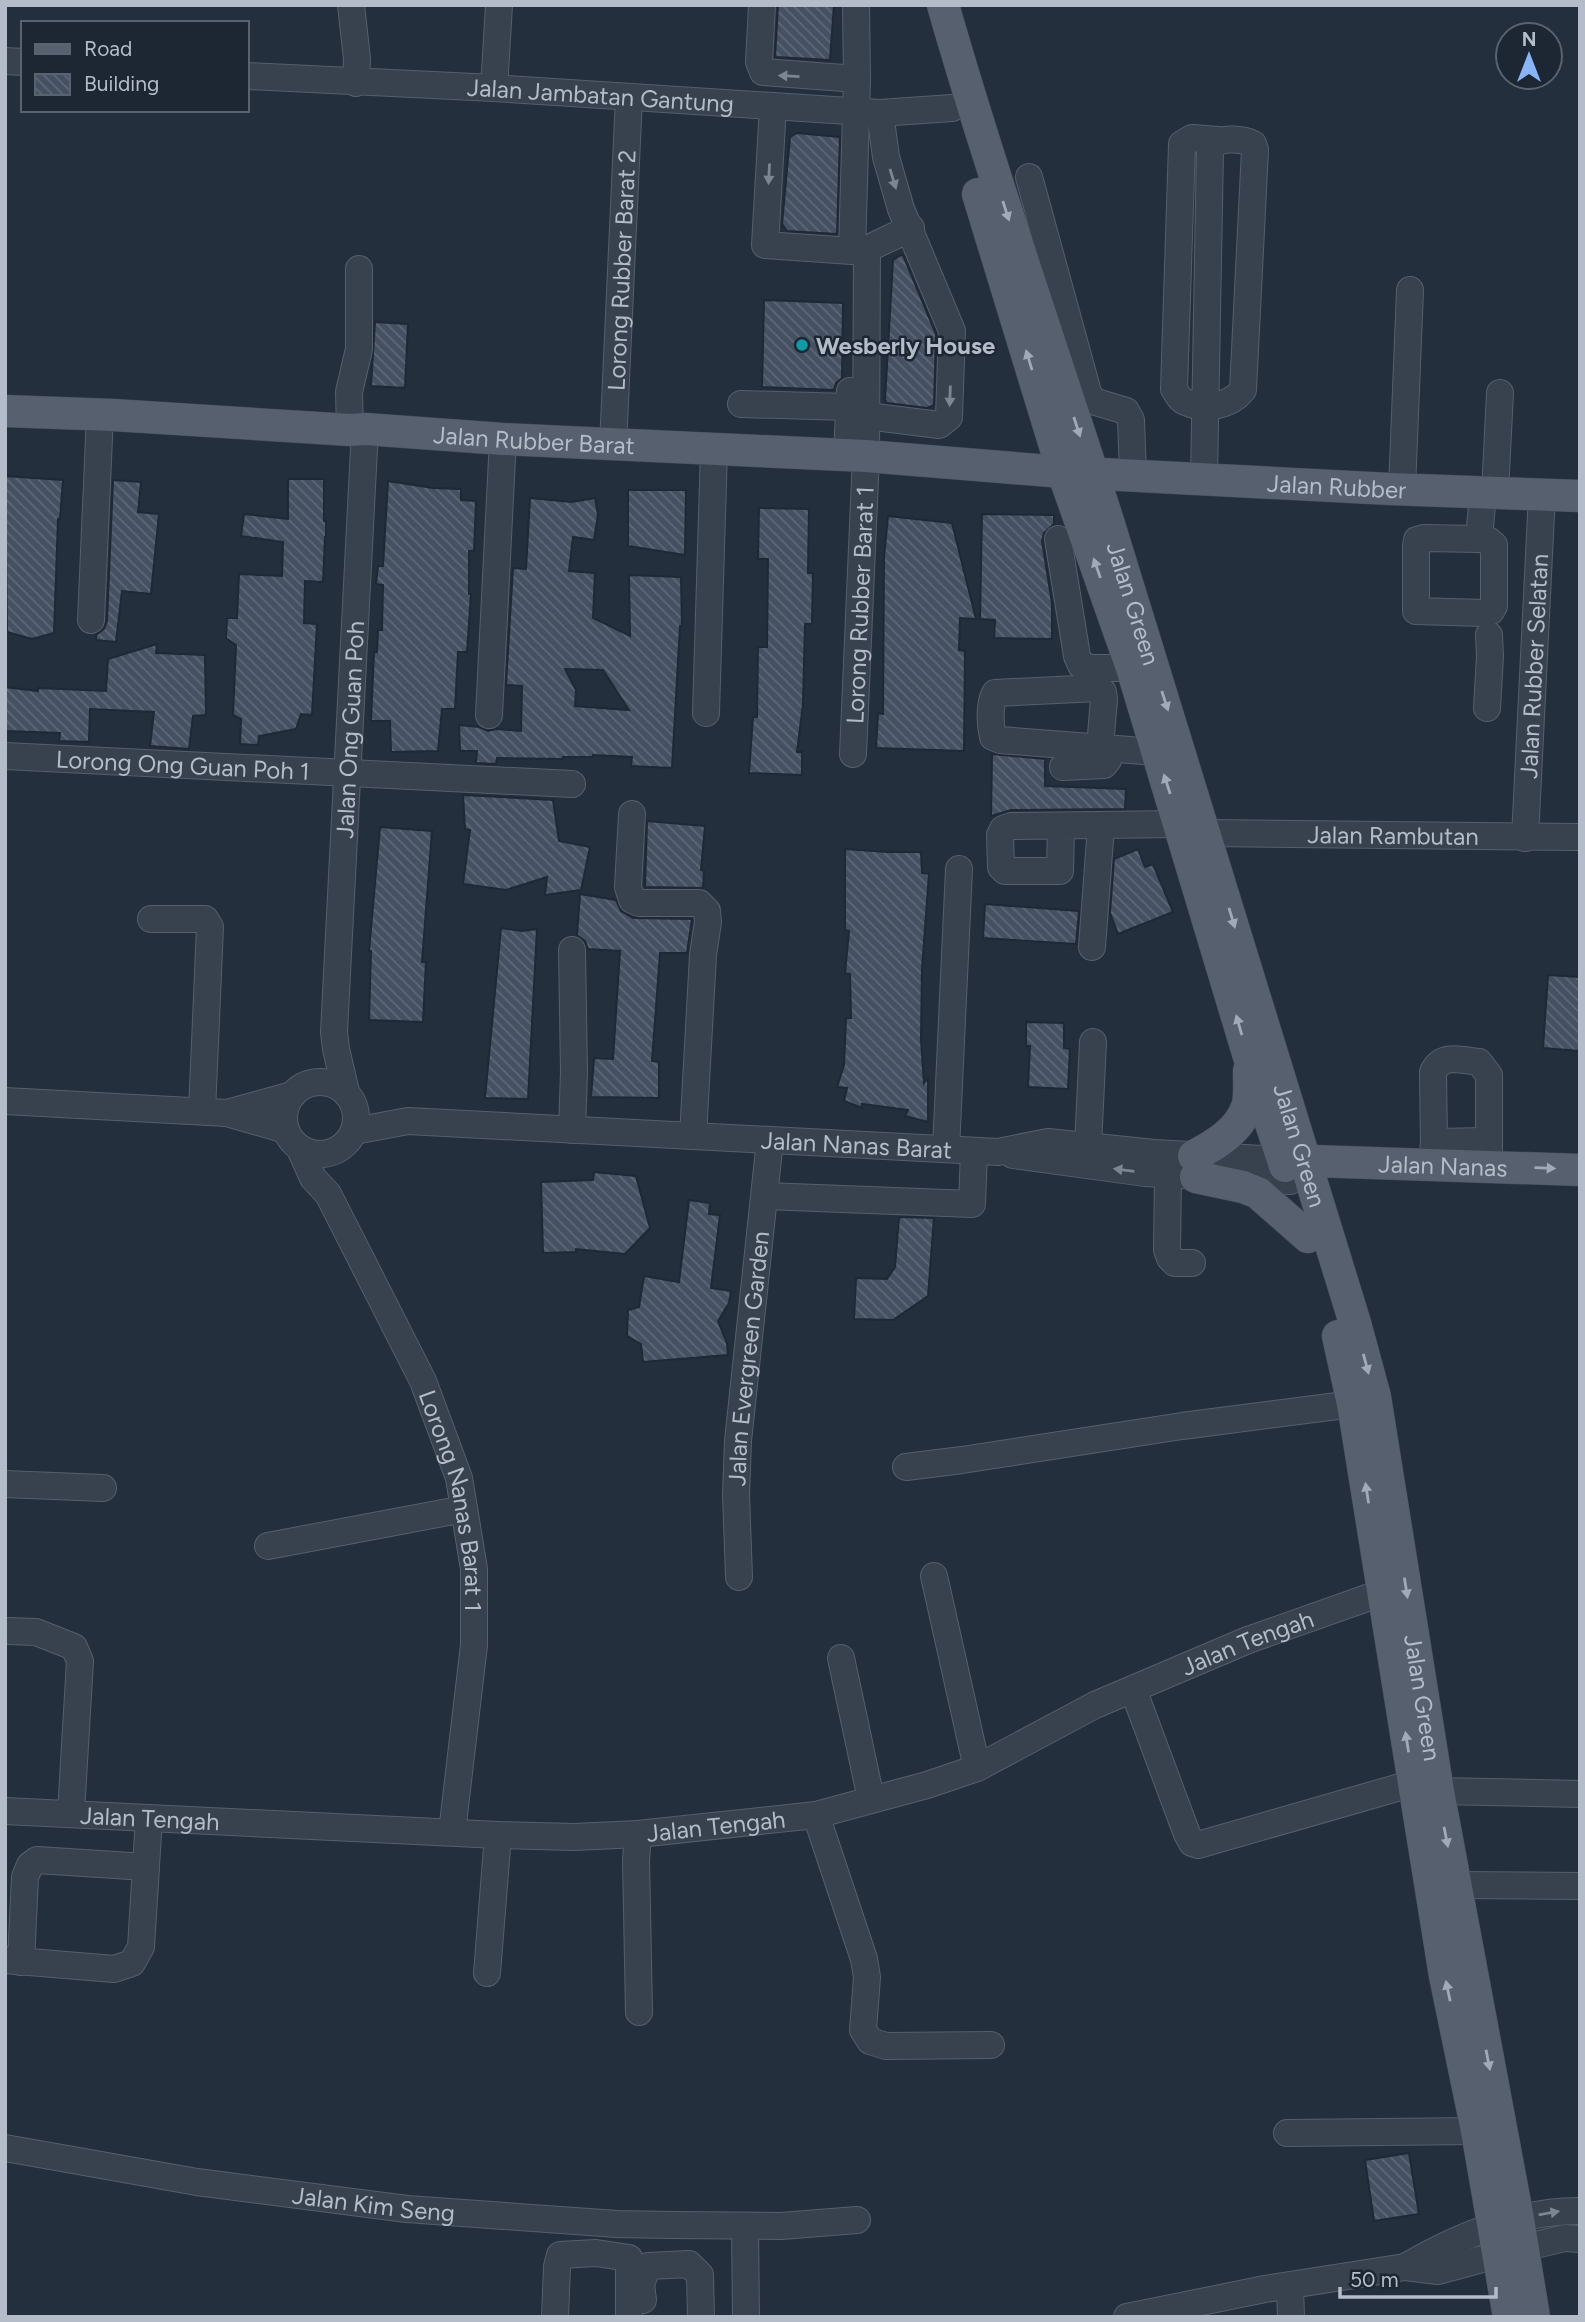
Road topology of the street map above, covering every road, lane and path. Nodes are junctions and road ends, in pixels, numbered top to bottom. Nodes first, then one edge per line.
1 (351, 5) edge
2 (499, 5) edge
3 (762, 5) edge
4 (856, 5) edge
5 (922, 5) edge
6 (943, 5) edge
7 (248, 76) edge
8 (858, 79) junction
9 (356, 83) junction
10 (494, 88) junction
11 (629, 97) junction
12 (773, 106) junction
13 (952, 108) junction
14 (868, 112) junction
15 (1029, 177) dead end
16 (911, 228) junction
17 (859, 250) junction
18 (359, 270) dead end
19 (1410, 290) dead end
20 (854, 307) dead end
21 (1500, 393) dead end
22 (741, 404) dead end
23 (1205, 406) junction
24 (5, 411) edge
25 (858, 411) junction
26 (100, 415) junction
27 (358, 430) junction
28 (503, 439) junction
29 (613, 444) junction
30 (715, 449) junction
31 (856, 456) junction
32 (1078, 472) junction
33 (1133, 474) junction
34 (1204, 478) junction
35 (1402, 489) junction
36 (1489, 492) junction
37 (1542, 494) junction
38 (1580, 495) edge
39 (1058, 539) dead end
40 (1479, 539) dead end
41 (91, 620) dead end
42 (1534, 655) junction
43 (1132, 668) junction
44 (1487, 708) dead end
45 (706, 713) dead end
46 (489, 715) dead end
47 (1156, 752) junction
48 (853, 754) dead end
49 (5, 756) edge
50 (1063, 768) dead end
51 (348, 774) junction
52 (572, 784) dead end
53 (632, 814) dead end
54 (1061, 826) dead end
55 (1101, 826) junction
56 (1193, 829) junction
57 (1580, 837) edge
58 (1525, 838) junction
59 (959, 869) dead end
60 (151, 919) dead end
61 (1092, 947) dead end
62 (572, 950) dead end
63 (334, 1032) junction
64 (1093, 1042) dead end
65 (1250, 1060) junction
66 (297, 1091) junction
67 (349, 1095) junction
68 (5, 1101) edge
69 (215, 1112) junction
70 (408, 1121) junction
71 (572, 1130) junction
72 (354, 1131) junction
73 (693, 1136) junction
74 (293, 1139) junction
75 (770, 1140) junction
76 (1088, 1146) junction
77 (946, 1149) junction
78 (986, 1151) junction
79 (334, 1152) junction
80 (1433, 1153) junction
81 (1489, 1154) junction
82 (1186, 1169) junction
83 (1580, 1170) edge
84 (1297, 1171) junction
85 (1580, 1191) edge
86 (328, 1194) junction
87 (765, 1196) junction
88 (1308, 1237) junction
89 (1192, 1264) dead end
90 (1353, 1404) junction
91 (906, 1467) dead end
92 (5, 1484) edge
93 (103, 1488) dead end
94 (464, 1509) junction
95 (268, 1546) dead end
96 (934, 1576) dead end
97 (739, 1577) dead end
98 (1384, 1592) junction
99 (8, 1631) dead end
100 (841, 1658) dead end
101 (1133, 1689) junction
102 (977, 1768) junction
103 (1426, 1787) junction
104 (1580, 1794) edge
105 (871, 1799) junction
106 (5, 1811) edge
107 (71, 1813) junction
108 (816, 1815) junction
109 (149, 1818) junction
110 (452, 1832) junction
111 (638, 1834) junction
112 (499, 1835) junction
113 (146, 1867) junction
114 (1455, 1885) junction
115 (1580, 1886) edge
116 (13, 1961) edge
117 (487, 1973) dead end
118 (639, 2012) dead end
119 (991, 2045) dead end
120 (1477, 2131) junction
121 (1287, 2133) dead end
122 (5, 2148) edge
123 (1580, 2211) edge
124 (858, 2220) dead end
125 (745, 2226) junction
126 (1508, 2237) junction
127 (1580, 2238) edge
128 (1290, 2286) junction
129 (555, 2317) edge
130 (629, 2317) edge
131 (645, 2317) edge
132 (701, 2317) edge
133 (746, 2317) edge
134 (1127, 2317) edge
135 (1291, 2317) edge
136 (1509, 2317) edge
137 (1534, 2317) edge

1 - 9 street
2 - 10 street
8 -> 3 street
4 - 8 street
5 - 13 main road, Jalan Green
6 -> 32 main road, Jalan Green
7 - 9 street, Jalan Jambatan Gantung
8 - 14 street
9 - 10 street, Jalan Jambatan Gantung
10 - 11 street, Jalan Jambatan Gantung
11 - 12 street, Jalan Jambatan Gantung
11 - 29 street, Lorong Rubber Barat 2
12 - 14 street, Jalan Jambatan Gantung
12 -> 17 street
13 - 14 street, Jalan Jambatan Gantung
32 -> 13 main road, Jalan Green
14 -> 16 street
14 - 17 street
15 - 33 street
16 - 17 street
16 -> 25 street
17 - 25 street
18 - 27 street, Jalan Ong Guan Poh
19 - 35 street
20 - 25 street
21 - 36 street
22 - 25 street
23 - 23 street
23 - 34 street
24 - 26 main road, Jalan Rubber Barat
25 - 31 street, Lorong Rubber Barat 1
26 - 27 main road, Jalan Rubber Barat
26 - 41 street
27 - 28 main road, Jalan Rubber Barat
27 - 51 street, Jalan Ong Guan Poh
28 - 29 main road, Jalan Rubber Barat
28 - 46 street
29 - 30 main road, Jalan Rubber Barat
30 - 31 main road, Jalan Rubber Barat
30 - 45 street
31 - 32 main road, Jalan Rubber Barat
31 - 48 street, Lorong Rubber Barat 1
32 - 33 main road, Jalan Rubber
43 -> 32 main road, Jalan Green
32 -> 56 main road, Jalan Green
33 - 34 main road, Jalan Rubber
34 - 35 main road, Jalan Rubber
35 - 36 main road, Jalan Rubber
36 - 37 main road, Jalan Rubber
36 - 40 street
37 - 38 main road, Jalan Rubber
37 - 42 street, Jalan Rubber Selatan
39 - 43 street
42 - 44 street
42 - 58 street, Jalan Rubber Selatan
43 - 47 main road, Jalan Green
47 - 50 street
56 -> 47 main road, Jalan Green
49 - 51 street, Lorong Ong Guan Poh 1
51 - 52 street, Lorong Ong Guan Poh 1
51 - 63 street, Jalan Ong Guan Poh
53 - 73 street
54 - 55 street, Jalan Rambutan
55 - 56 street, Jalan Rambutan
55 - 61 street
56 - 58 street, Jalan Rambutan
65 -> 56 main road, Jalan Green
56 -> 84 main road, Jalan Green
57 - 58 street, Jalan Rambutan
59 - 77 street
60 - 69 street
62 - 71 street
63 - 66 street, Jalan Ong Guan Poh
63 - 67 street, Jalan Ong Guan Poh
64 - 76 street
65 - 82 main road
65 - 84 main road, Jalan Green
66 - 67 street
66 - 69 street
66 - 74 street
67 - 70 street, Jalan Nanas Barat
67 - 72 street
68 - 69 street
69 - 74 street
70 - 71 street, Jalan Nanas Barat
70 - 72 street, Jalan Nanas Barat
71 - 73 street, Jalan Nanas Barat
72 - 79 street
73 - 75 street, Jalan Nanas Barat
74 - 79 street
74 - 86 street, Lorong Nanas Barat 1
75 - 77 street, Jalan Nanas Barat
75 - 87 street, Jalan Evergreen Garden
76 - 78 street, Jalan Nanas Barat
76 - 82 street, Jalan Nanas Barat
77 - 78 street, Jalan Nanas Barat
82 -> 78 street
78 - 87 street
79 - 86 street
80 - 81 main road, Jalan Nanas
80 - 81 street
80 - 84 main road, Jalan Nanas
81 -> 83 main road, Jalan Nanas
82 - 84 street
82 - 88 main road
82 - 89 street
84 - 85 main road, Jalan Nanas
84 - 88 main road, Jalan Green
84 -> 103 main road, Jalan Green
86 - 94 street, Lorong Nanas Barat 1
87 - 97 street, Jalan Evergreen Garden
88 - 90 main road, Jalan Green
90 - 91 street
98 -> 90 main road, Jalan Green
92 - 93 street
94 - 95 street
94 - 110 street, Lorong Nanas Barat 1
96 - 102 street
98 - 101 street, Jalan Tengah
103 -> 98 main road, Jalan Green
99 - 107 street
100 - 105 street
101 - 102 street, Jalan Tengah
101 - 103 street
102 - 105 street, Jalan Tengah
103 - 104 street
103 -> 114 main road, Jalan Green
120 -> 103 main road, Jalan Green
105 - 108 street, Jalan Tengah
106 - 107 street, Jalan Tengah
107 - 109 street, Jalan Tengah
108 - 111 street, Jalan Tengah
108 - 119 street
109 - 110 street, Jalan Tengah
109 - 113 street
110 - 112 street, Jalan Tengah
111 - 112 street, Jalan Tengah
111 - 118 street
112 - 117 street
113 - 116 street
113 - 116 street
114 - 115 street
114 -> 126 main road, Jalan Green
120 - 121 street
120 - 126 main road, Jalan Green
122 - 125 street, Jalan Kim Seng
126 -> 123 street
124 - 125 street, Jalan Kim Seng
125 - 133 street
126 - 127 street
126 - 128 street
126 - 136 main road, Jalan Green
126 - 137 main road, Jalan Green
128 - 134 street
128 - 135 street
129 - 130 street
131 - 132 street

